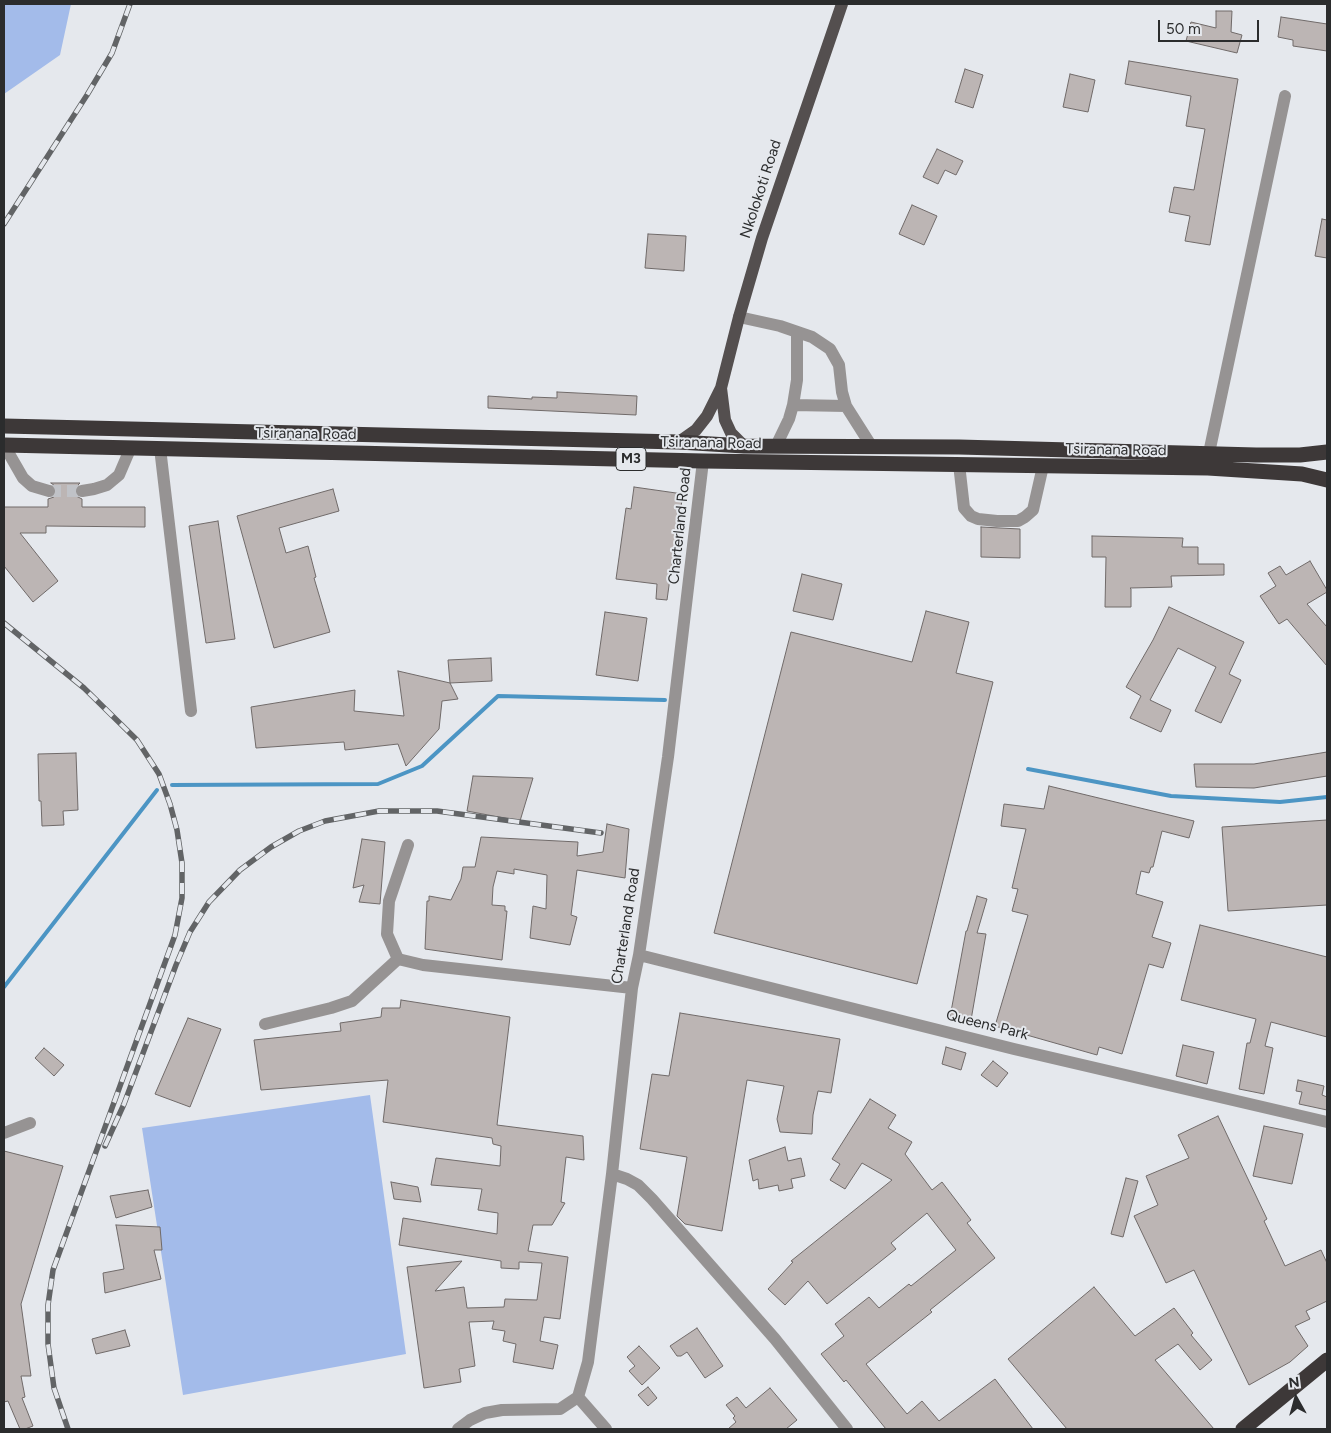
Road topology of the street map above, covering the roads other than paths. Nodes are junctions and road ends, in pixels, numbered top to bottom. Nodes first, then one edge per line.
1 (842, 4) edge
2 (1285, 96) dead end
3 (739, 317) junction
4 (797, 332) junction
5 (722, 388) junction
6 (793, 405) junction
7 (846, 406) junction
8 (4, 426) edge
9 (679, 442) junction
10 (4, 445) edge
11 (744, 446) junction
12 (776, 446) junction
13 (131, 447) junction
14 (872, 447) junction
15 (160, 448) junction
16 (1327, 452) edge
17 (1210, 453) junction
18 (704, 461) junction
19 (959, 464) junction
20 (1043, 466) junction
21 (1327, 480) edge
22 (48, 491) tunnel mouth
23 (82, 491) tunnel mouth
24 (191, 712) dead end
25 (408, 845) dead end
26 (639, 955) junction
27 (398, 959) junction
28 (632, 988) junction
29 (264, 1024) dead end
30 (1327, 1122) edge
31 (30, 1123) dead end
32 (4, 1133) edge
33 (612, 1174) junction
34 (1327, 1360) edge
35 (578, 1396) junction
36 (458, 1429) edge
37 (606, 1429) edge
38 (846, 1429) edge
39 (1243, 1429) edge

1 - 3 main road, Nkolokoti Road
2 - 17 street
3 - 4 street
3 - 5 main road, Nkolokoti Road
4 - 6 street
4 - 7 street
5 - 9 main road, Nkolokoti Road
5 - 11 main road, Nkolokoti Road
6 - 7 street
6 - 12 street
7 - 14 street
8 - 9 highway, Tsiranana Road / M3
9 - 11 highway, Tsiranana Road / M3
10 - 13 highway, Tsiranana Road / M3
10 - 22 street
11 - 12 highway, Tsiranana Road / M3
12 - 14 highway, Tsiranana Road / M3
13 - 15 highway, Tsiranana Road / M3
13 - 23 street
14 - 17 highway, Tsiranana Road / M3
15 - 18 highway, Tsiranana Road / M3
15 - 24 street
16 - 17 highway, Tsiranana Road / M3
18 - 19 highway, Tsiranana Road / M3
18 - 26 street, Charterland Road
19 - 20 highway, Tsiranana Road / M3
19 - 20 street
20 - 21 highway, Tsiranana Road / M3
25 - 27 street
26 - 28 street, Charterland Road
26 - 30 street, Queens Park
27 - 28 street
27 - 29 street
28 - 33 street, Charterland Road
31 - 32 street
33 - 35 street, Charterland Road
33 - 38 street
34 - 39 highway
35 - 36 street
35 - 37 street

